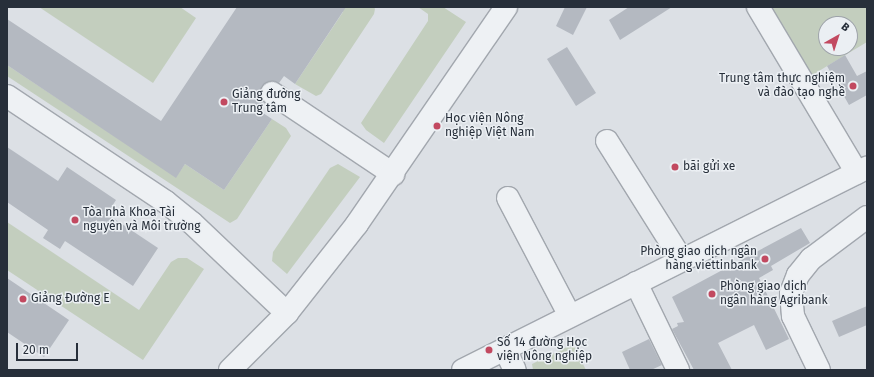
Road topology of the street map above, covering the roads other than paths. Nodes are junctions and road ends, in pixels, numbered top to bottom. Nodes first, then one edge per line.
1 (506, 7) edge
2 (758, 7) edge
3 (272, 93) dead end
4 (7, 96) edge
5 (607, 141) dead end
6 (862, 170) edge
7 (393, 174) junction
8 (508, 198) dead end
9 (867, 217) edge
10 (682, 260) junction
11 (636, 284) junction
12 (287, 313) junction
13 (570, 316) junction
14 (505, 349) junction
15 (230, 370) edge
16 (463, 370) edge
17 (515, 370) edge
18 (678, 370) edge
19 (819, 370) edge

1 - 7 street
2 - 6 street
3 - 7 street
4 - 12 street
5 - 10 street
6 - 10 street
7 - 12 street
8 - 13 street
9 - 19 street
10 - 11 street
11 - 13 street
11 - 18 street
12 - 15 street
13 - 14 street
14 - 16 street
14 - 17 street

